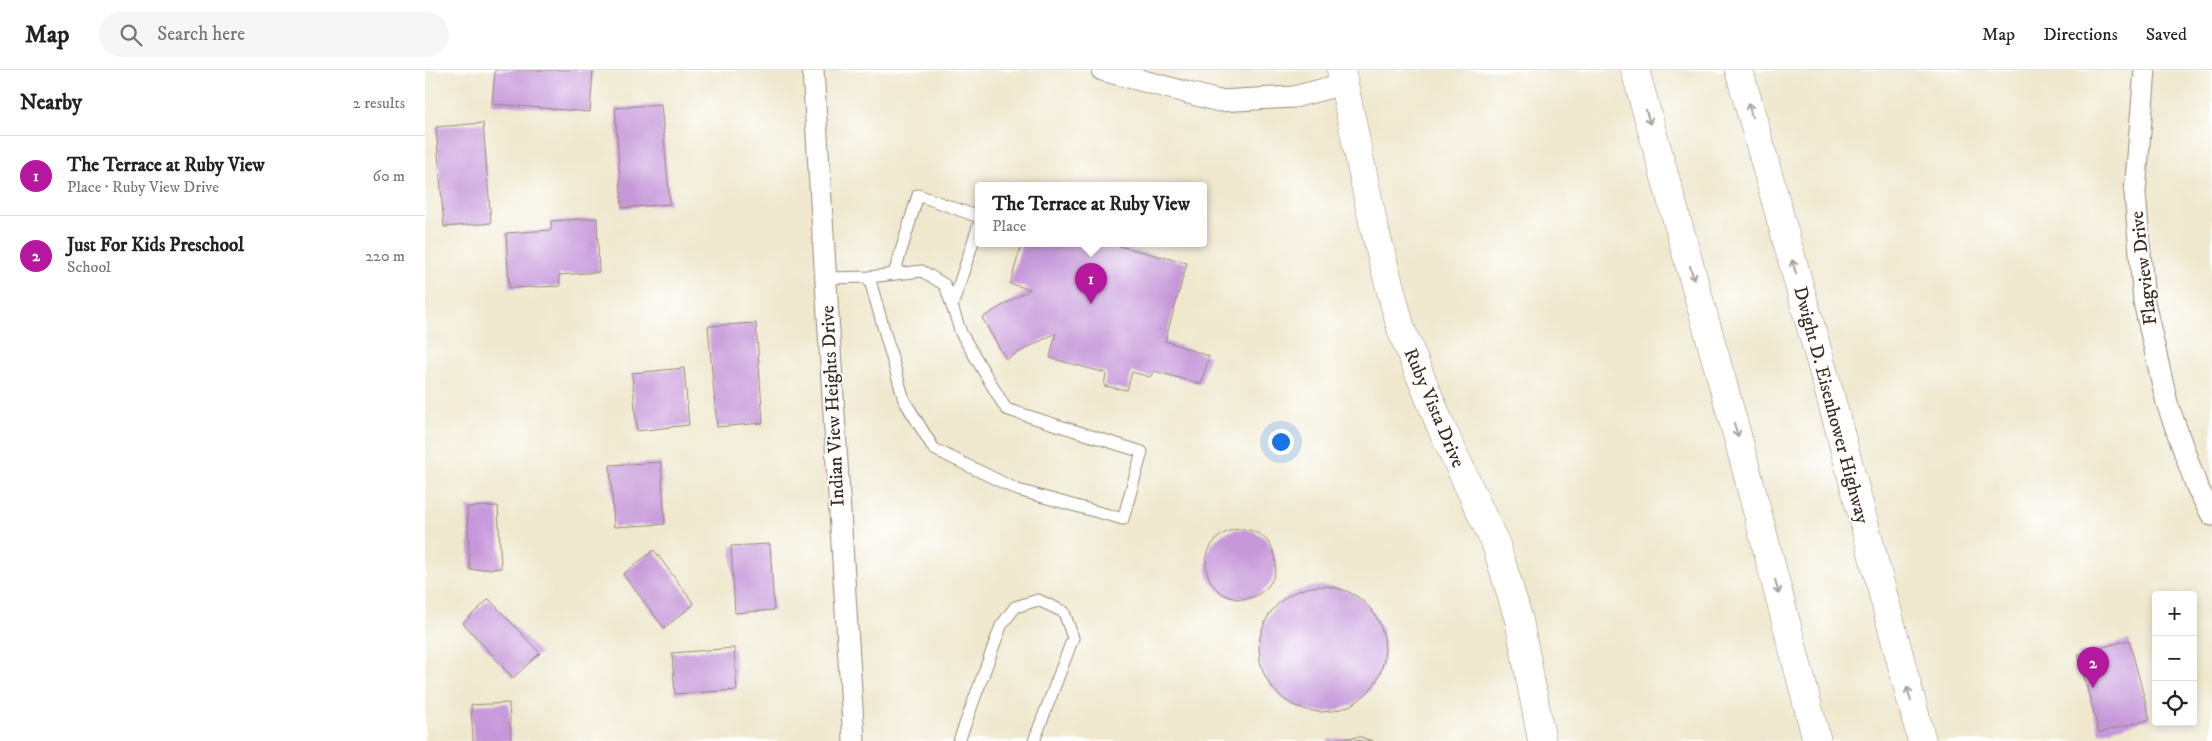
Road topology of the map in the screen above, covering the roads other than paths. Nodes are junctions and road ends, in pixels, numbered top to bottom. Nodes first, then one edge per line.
1 (813, 70) edge
2 (1102, 70) edge
3 (1635, 70) edge
4 (1739, 70) edge
5 (2145, 70) edge
6 (1342, 77) edge
7 (975, 216) edge
8 (975, 236) edge
9 (894, 274) junction
10 (869, 277) junction
11 (826, 278) junction
12 (952, 306) junction
13 (2212, 515) edge
14 (854, 741) edge
15 (959, 741) edge
16 (1034, 741) edge
17 (1542, 741) edge
18 (1817, 741) edge
19 (1922, 741) edge

1 - 11 street, Indian View Heights Drive
2 - 6 street
3 -> 18 main road
19 -> 4 main road, Dwight D. Eisenhower Highway
5 - 13 street, Flagview Drive
6 - 17 main road, Ruby Vista Drive
7 - 9 lane
8 - 12 lane
9 - 10 lane
9 - 12 lane
10 - 11 lane
10 - 12 lane
11 - 14 street, Indian View Heights Drive
15 - 16 lane

